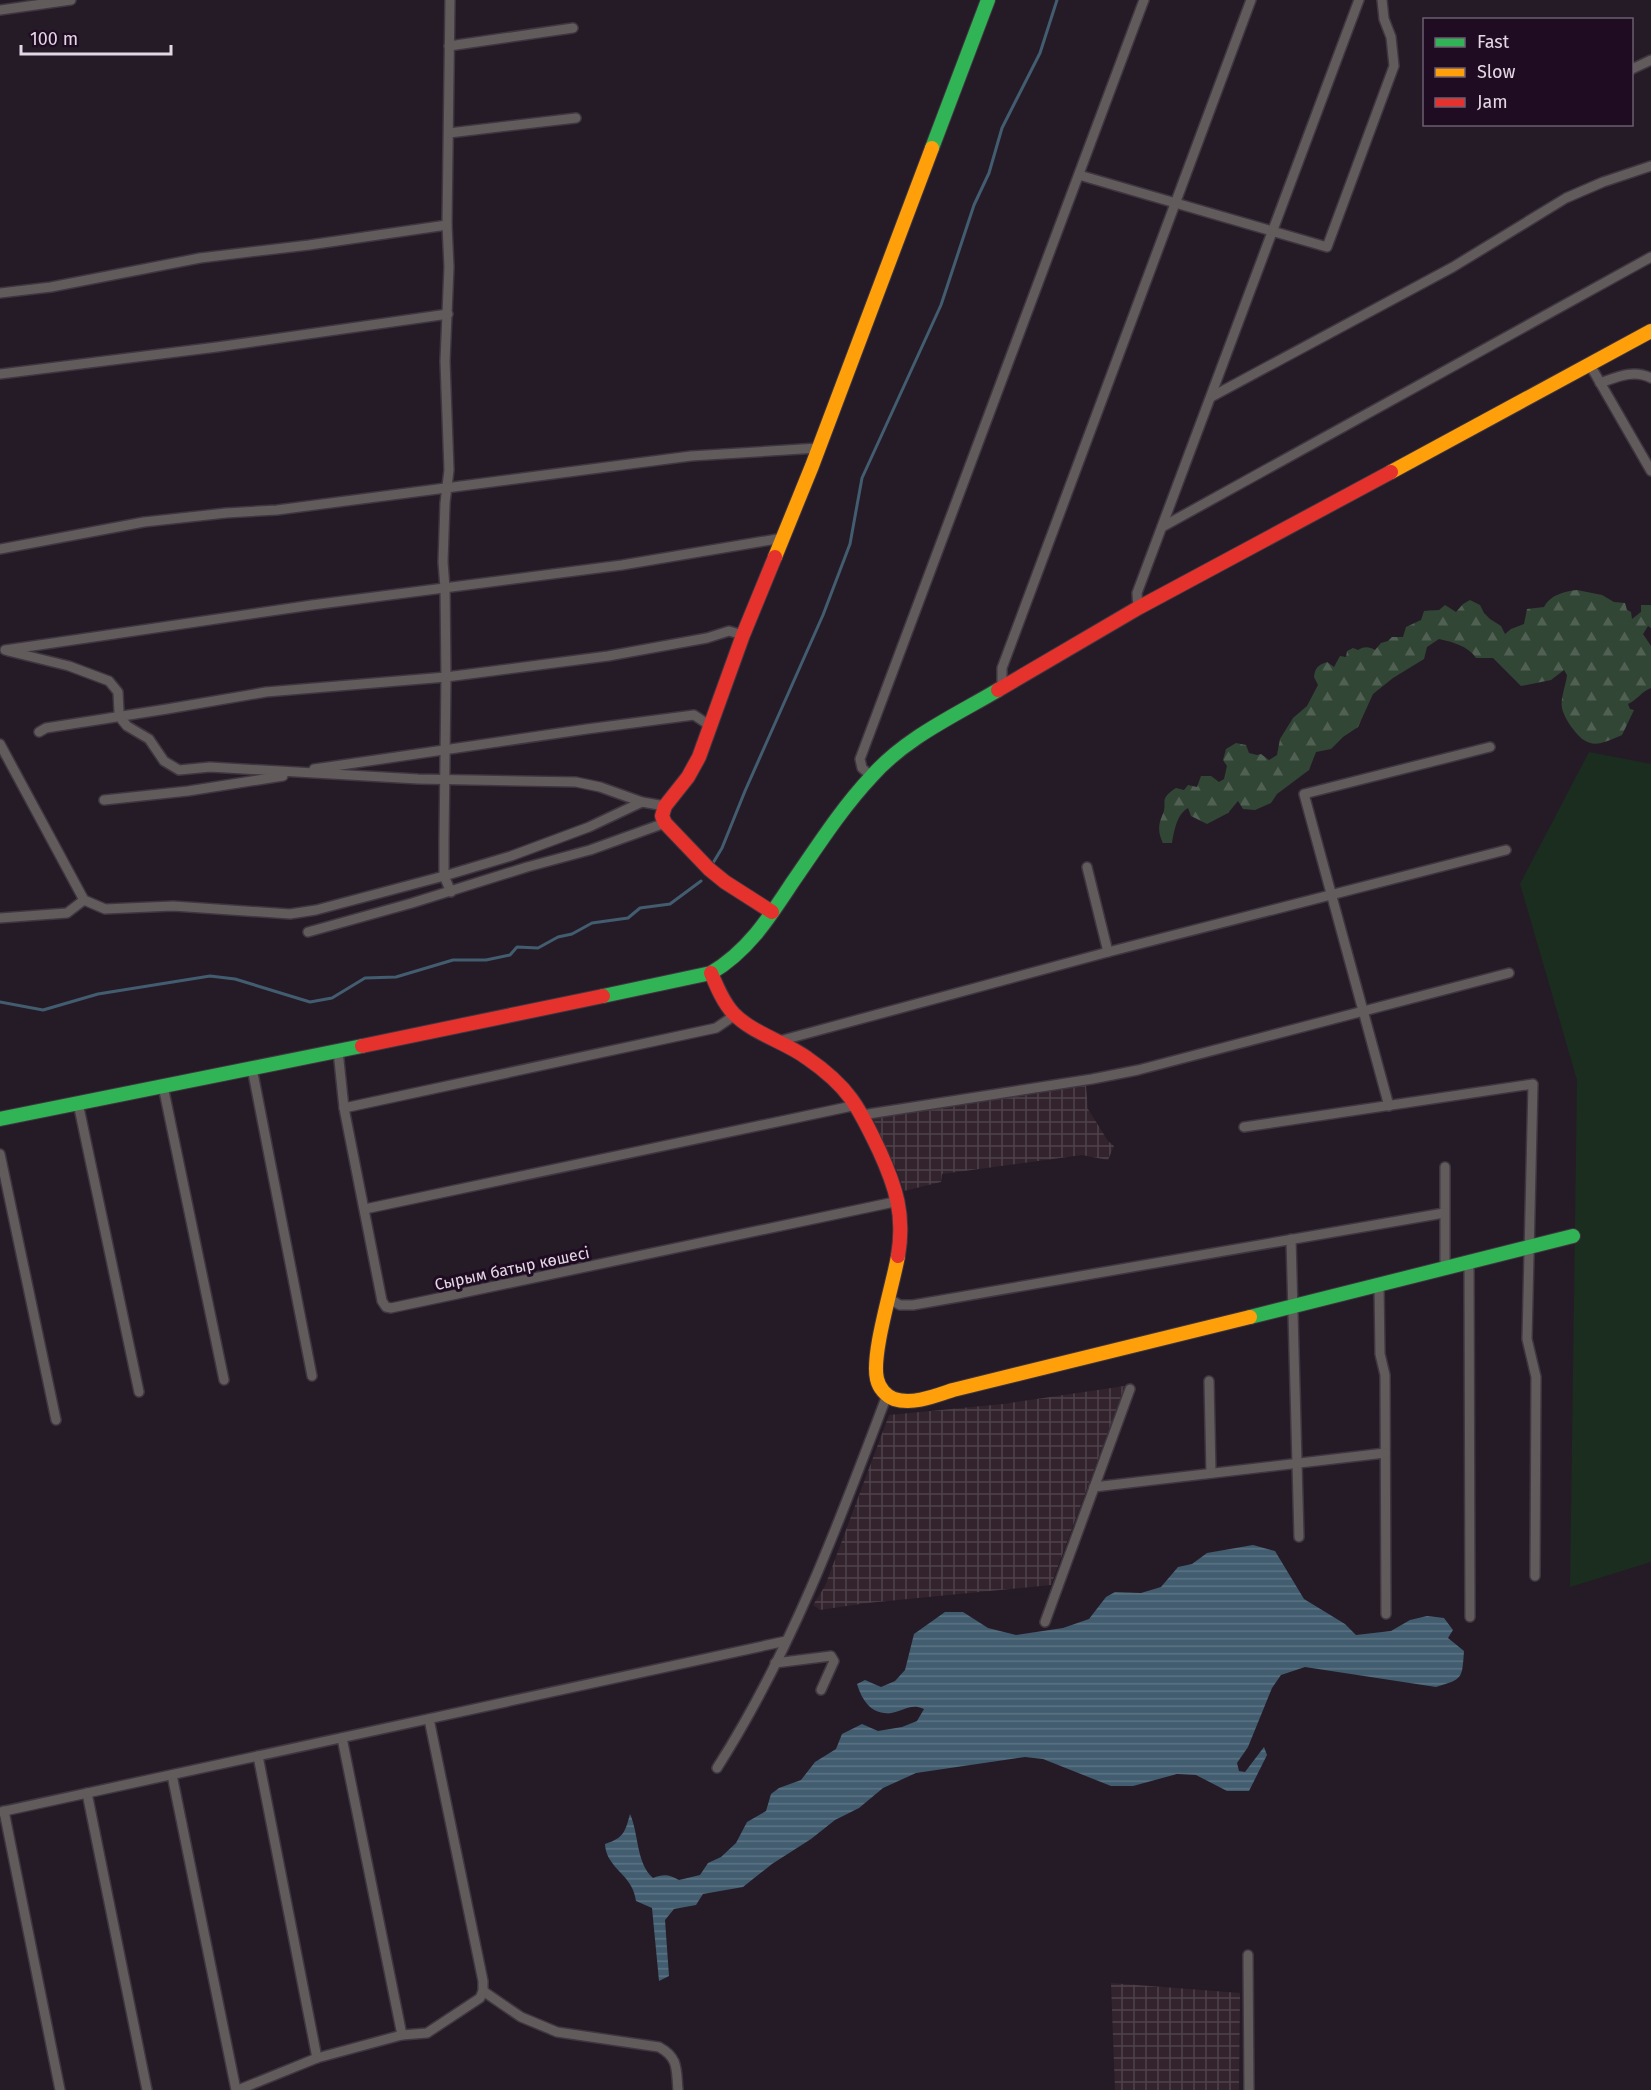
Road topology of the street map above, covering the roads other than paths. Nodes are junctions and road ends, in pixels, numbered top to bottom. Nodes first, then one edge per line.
1 (71, 0) edge
2 (450, 0) edge
3 (988, 0) edge
4 (1144, 0) edge
5 (1251, 0) edge
6 (1359, 0) edge
7 (1382, 0) edge
8 (0, 10) edge
9 (573, 28) dead end
10 (449, 46) junction
11 (1651, 60) edge
12 (1633, 69) edge
13 (576, 117) dead end
14 (449, 133) junction
15 (1651, 166) edge
16 (1079, 175) junction
17 (1176, 203) junction
18 (447, 225) junction
19 (1274, 231) junction
20 (1651, 257) edge
21 (0, 293) edge
22 (448, 314) junction
23 (1651, 331) edge
24 (1590, 365) junction
25 (0, 374) edge
26 (1651, 378) edge
27 (1600, 383) junction
28 (1211, 397) junction
29 (818, 448) junction
30 (1651, 471) edge
31 (448, 488) junction
32 (1162, 527) junction
33 (783, 538) junction
34 (0, 549) edge
35 (445, 588) junction
36 (1138, 608) junction
37 (743, 635) junction
38 (3, 649) edge
39 (446, 677) junction
40 (1002, 688) junction
41 (121, 717) junction
42 (709, 725) junction
43 (39, 732) dead end
44 (0, 744) edge
45 (1490, 747) dead end
46 (446, 751) junction
47 (301, 773) junction
48 (872, 776) junction
49 (444, 780) junction
50 (104, 800) dead end
51 (642, 802) junction
52 (665, 806) junction
53 (665, 823) junction
54 (1506, 850) dead end
55 (1087, 867) dead end
56 (444, 876) junction
57 (451, 892) junction
58 (1331, 894) junction
59 (84, 900) junction
60 (772, 912) junction
61 (0, 918) edge
62 (308, 932) dead end
63 (1108, 952) junction
64 (711, 973) junction
65 (1509, 973) dead end
66 (1363, 1013) junction
67 (735, 1015) junction
68 (779, 1041) junction
69 (338, 1051) junction
70 (252, 1068) junction
71 (162, 1086) junction
72 (78, 1102) junction
73 (1389, 1106) junction
74 (344, 1108) junction
75 (859, 1110) junction
76 (0, 1119) edge
77 (1244, 1127) dead end
78 (0, 1154) edge
79 (1445, 1167) dead end
80 (899, 1201) junction
81 (365, 1209) junction
82 (1444, 1213) junction
83 (1573, 1236) dead end
84 (1291, 1239) junction
85 (1529, 1247) junction
86 (1469, 1262) junction
87 (1445, 1268) junction
88 (1378, 1286) junction
89 (889, 1299) junction
90 (1292, 1307) junction
91 (312, 1376) dead end
92 (224, 1380) dead end
93 (1209, 1381) dead end
94 (1130, 1389) dead end
95 (139, 1392) dead end
96 (887, 1395) junction
97 (56, 1420) dead end
98 (1385, 1453) junction
99 (1297, 1463) junction
100 (1211, 1473) junction
101 (1094, 1487) junction
102 (1299, 1537) dead end
103 (1535, 1576) dead end
104 (1386, 1614) dead end
105 (1470, 1617) dead end
106 (1045, 1622) dead end
107 (786, 1641) junction
108 (775, 1663) junction
109 (820, 1690) dead end
110 (429, 1719) junction
111 (342, 1738) junction
112 (258, 1756) junction
113 (717, 1768) dead end
114 (172, 1775) junction
115 (87, 1793) junction
116 (2, 1812) edge
117 (1248, 1955) dead end
118 (483, 1990) junction
119 (402, 2035) junction
120 (317, 2058) junction
121 (60, 2090) edge
122 (147, 2090) edge
123 (237, 2090) edge
124 (678, 2090) edge
125 (1249, 2090) edge

1 - 8 street
2 - 10 street
3 - 29 street
4 - 16 street
5 - 17 street
6 - 19 street
7 - 19 street
9 - 10 street
10 - 14 street
11 - 12 street
13 - 14 street
14 - 18 street
15 - 28 street
16 - 17 street
16 - 48 street
17 - 19 street
17 - 40 street
18 - 21 street
18 - 22 street
19 - 28 street
20 - 32 street
22 - 25 street
22 - 31 street
23 - 24 street
24 - 27 street
24 - 36 street
26 - 27 street
27 - 30 street
28 - 32 street
29 - 31 street
29 - 33 street
31 - 34 street
31 - 35 street
32 - 36 street
33 - 35 street
33 - 37 street
35 - 38 street
35 - 39 street
36 - 40 street
37 - 39 street
37 - 42 street
38 - 41 street
39 - 41 street
39 - 46 street
40 - 48 street
41 - 43 street
41 - 47 street
42 - 46 street
42 - 52 street
44 - 59 street
45 - 58 street
46 - 47 street
46 - 49 street
47 - 49 street
47 - 50 street
48 - 60 street
49 - 51 street
49 - 56 street
51 - 52 street
51 - 56 street
52 - 53 street
53 - 57 street
53 - 60 street
54 - 58 street
55 - 63 street
56 - 57 street
56 - 59 street
57 - 62 street
58 - 63 street
58 - 66 street
59 - 61 street
60 - 64 street
63 - 68 street
64 - 67 street
64 - 69 street
65 - 66 street
66 - 73 street
66 - 75 street
67 - 68 street
67 - 74 street
68 - 75 street
69 - 70 street
69 - 74 street, Сырым батыр көшесі
70 - 71 street
70 - 91 street
71 - 72 street
71 - 92 street
72 - 76 street
72 - 95 street
73 - 77 street
73 - 85 street
74 - 81 street, Сырым батыр көшесі
75 - 80 street
75 - 81 street
78 - 97 street
79 - 82 street
80 - 81 street, Сырым батыр көшесі
80 - 89 street
82 - 84 street
82 - 87 street
83 - 85 street
84 - 89 street
84 - 90 street
85 - 86 street
85 - 103 street
86 - 87 street
86 - 105 street
87 - 88 street
88 - 90 street
88 - 98 street
89 - 96 street
90 - 96 street
90 - 99 street
93 - 100 street
94 - 101 street
96 - 107 street
98 - 99 street
98 - 104 street
99 - 100 street
99 - 102 street
100 - 101 street
101 - 106 street
107 - 108 street
107 - 110 street
108 - 109 street
108 - 113 street
110 - 111 street
110 - 118 street
111 - 112 street
111 - 119 street
112 - 114 street
112 - 120 street
114 - 115 street
114 - 123 street
115 - 116 street
115 - 122 street
116 - 121 street
117 - 125 street
118 - 119 street
118 - 124 street
119 - 120 street
120 - 123 street

